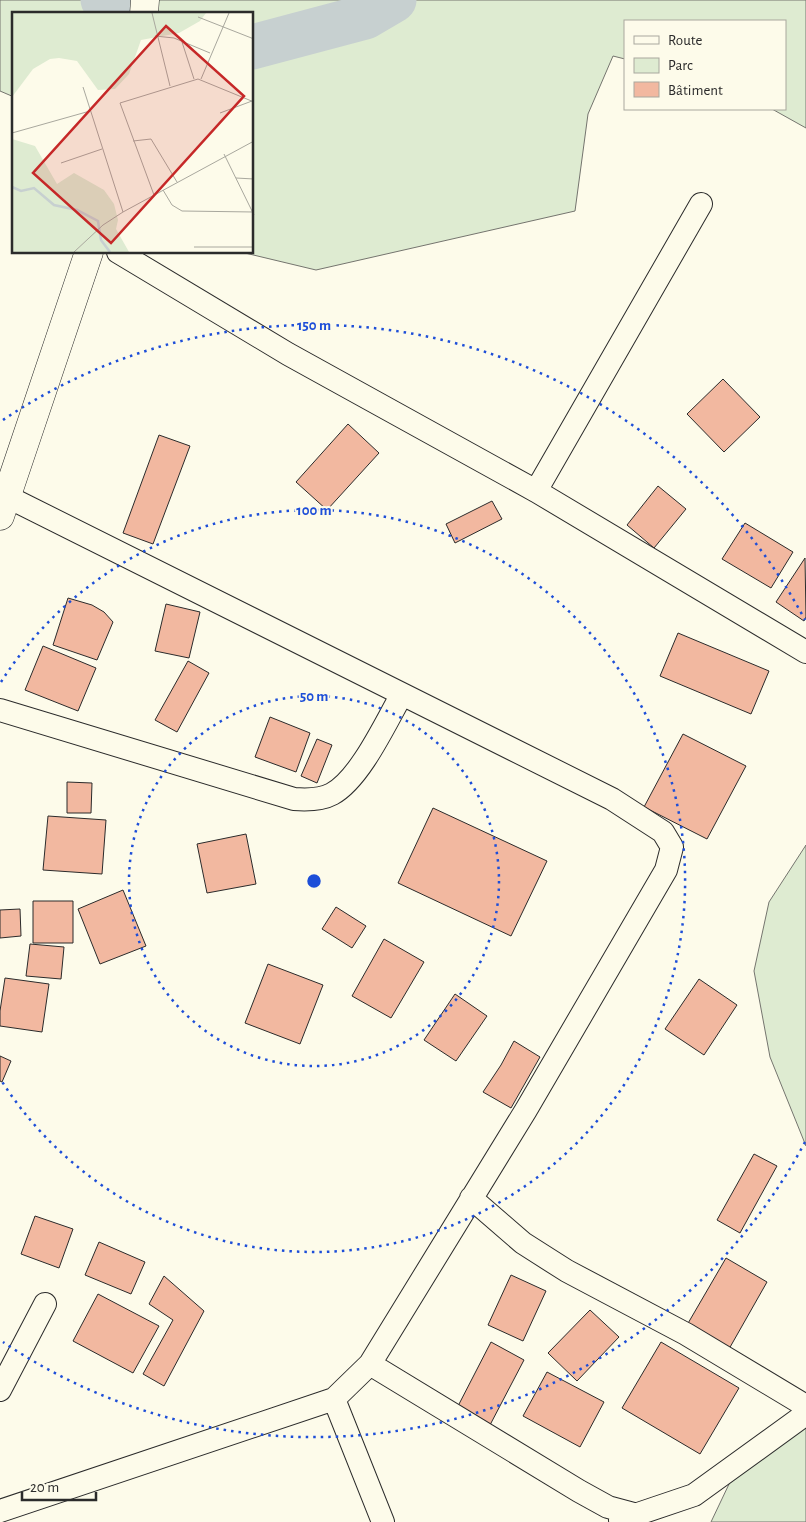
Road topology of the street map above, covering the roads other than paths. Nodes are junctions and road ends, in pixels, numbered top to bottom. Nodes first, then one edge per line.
1 (701, 204) dead end
2 (88, 254) edge
3 (121, 254) edge
4 (536, 490) junction
5 (4, 507) edge
6 (805, 650) edge
7 (402, 694) junction
8 (0, 710) edge
9 (471, 1198) junction
10 (45, 1304) dead end
11 (370, 1364) junction
12 (0, 1390) edge
13 (334, 1399) junction
14 (806, 1406) edge
15 (806, 1414) edge
16 (0, 1511) edge
17 (624, 1518) edge
18 (383, 1522) edge

1 - 4 street
2 - 5 main road
3 - 4 street
4 - 6 street
5 - 7 street
7 - 8 street
7 - 9 street
9 - 11 street
9 - 14 street
10 - 12 street
11 - 13 street
11 - 17 street
13 - 16 street
13 - 18 street
15 - 17 street

